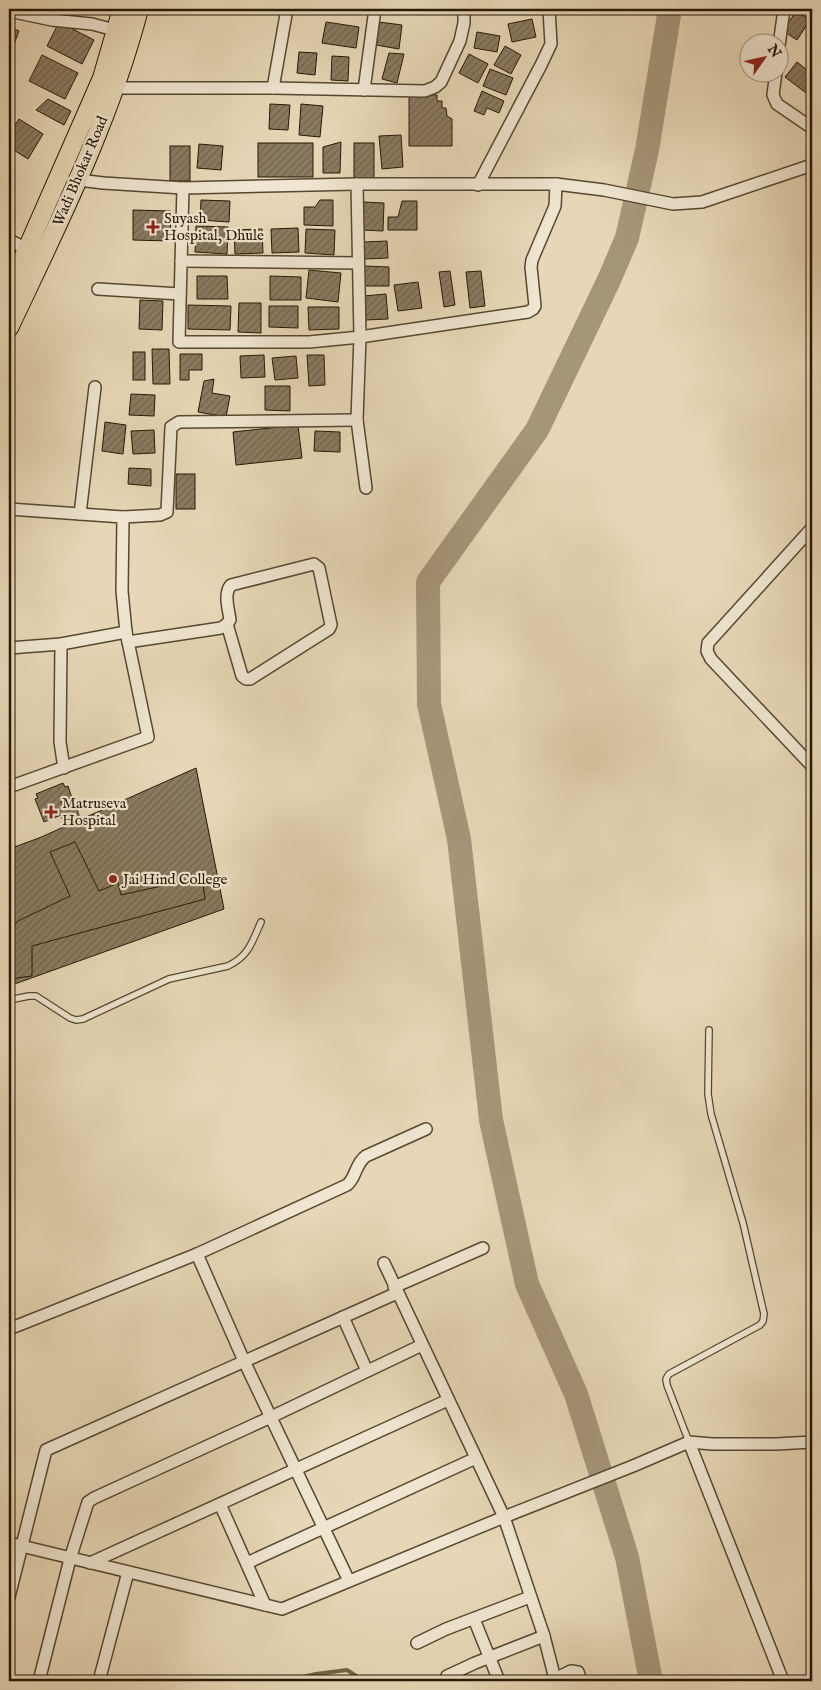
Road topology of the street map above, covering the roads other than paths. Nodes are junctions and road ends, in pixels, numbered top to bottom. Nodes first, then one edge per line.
1 (122, 9) edge
2 (139, 9) edge
3 (287, 9) edge
4 (376, 9) edge
5 (464, 9) edge
6 (549, 9) edge
7 (784, 9) edge
8 (9, 11) edge
9 (781, 32) edge
10 (124, 33) junction
11 (775, 82) edge
12 (115, 88) junction
13 (273, 88) junction
14 (364, 90) junction
15 (812, 128) edge
16 (812, 165) edge
17 (79, 180) junction
18 (357, 184) junction
19 (556, 184) junction
20 (478, 185) junction
21 (183, 188) junction
22 (9, 240) edge
23 (27, 249) junction
24 (181, 261) junction
25 (358, 263) junction
26 (98, 289) dead end
27 (9, 290) edge
28 (180, 294) junction
29 (9, 328) edge
30 (360, 337) junction
31 (95, 387) dead end
32 (357, 420) junction
33 (366, 488) dead end
34 (9, 509) edge
35 (80, 514) junction
36 (123, 517) junction
37 (812, 528) edge
38 (227, 624) junction
39 (127, 637) junction
40 (61, 644) junction
41 (9, 648) edge
42 (812, 766) edge
43 (64, 768) junction
44 (9, 787) edge
45 (261, 922) dead end
46 (9, 1000) edge
47 (709, 1030) dead end
48 (426, 1129) dead end
49 (483, 1248) dead end
50 (196, 1254) junction
51 (384, 1262) dead end
52 (396, 1290) junction
53 (343, 1317) junction
54 (9, 1329) edge
55 (422, 1345) junction
56 (244, 1361) junction
57 (367, 1371) junction
58 (448, 1400) junction
59 (271, 1417) junction
60 (689, 1442) junction
61 (812, 1442) edge
62 (476, 1458) junction
63 (297, 1469) junction
64 (220, 1504) junction
65 (504, 1517) junction
66 (323, 1528) junction
67 (9, 1543) edge
68 (22, 1546) junction
69 (70, 1559) junction
70 (247, 1562) junction
71 (90, 1563) junction
72 (128, 1572) junction
73 (349, 1581) junction
74 (9, 1597) edge
75 (530, 1597) junction
76 (265, 1605) junction
77 (474, 1620) junction
78 (544, 1636) junction
79 (417, 1643) dead end
80 (489, 1658) junction
81 (447, 1676) dead end
82 (554, 1680) edge
83 (39, 1681) edge
84 (99, 1681) edge
85 (499, 1681) edge
86 (582, 1681) edge
87 (783, 1681) edge

1 - 10 main road, Wadi Bhokar Road
2 - 10 main road, Wadi Bhokar Road
3 - 13 street
4 - 14 street
5 - 14 street
6 - 20 street
7 - 9 street
8 - 10 street
10 - 12 main road, Wadi Bhokar Road
10 - 23 main road, Wadi Bhokar Road
11 - 15 street
12 - 13 street
12 - 17 main road, Wadi Bhokar Road
13 - 14 street
16 - 19 street
17 - 21 street
17 - 29 main road, Wadi Bhokar Road
18 - 20 street
18 - 21 street
18 - 25 street
19 - 20 street
19 - 30 street
21 - 24 street
22 - 23 street
23 - 27 main road, Wadi Bhokar Road
24 - 25 street
24 - 28 street
25 - 30 street
26 - 28 street
28 - 30 street
30 - 32 street
31 - 35 street
32 - 33 street
32 - 36 street
34 - 35 street
35 - 36 street
36 - 39 street
37 - 42 street
38 - 38 street
38 - 39 street
39 - 40 street
39 - 43 street
40 - 41 street
40 - 43 street
43 - 44 street
45 - 46 lane
47 - 60 lane
48 - 50 street
49 - 52 street
50 - 54 street
50 - 56 street
51 - 52 street
52 - 53 street
52 - 55 street
53 - 56 street
53 - 57 street
55 - 57 street
55 - 58 street
56 - 59 street
56 - 68 street
57 - 59 street
58 - 62 street
58 - 63 street
59 - 63 street
59 - 69 street
60 - 61 street
60 - 65 street
60 - 87 street
62 - 65 street
62 - 66 street
63 - 64 street
63 - 66 street
64 - 70 street
64 - 71 street
65 - 73 street
65 - 75 street
66 - 70 street
66 - 73 street
67 - 68 street
68 - 69 street
68 - 74 street
69 - 71 street
69 - 83 street
70 - 76 street
71 - 72 street
72 - 76 street
72 - 84 street
73 - 76 street
75 - 77 street
75 - 78 street
77 - 79 street
77 - 80 street
78 - 80 street
78 - 82 street
80 - 81 street
80 - 85 street
82 - 86 street

